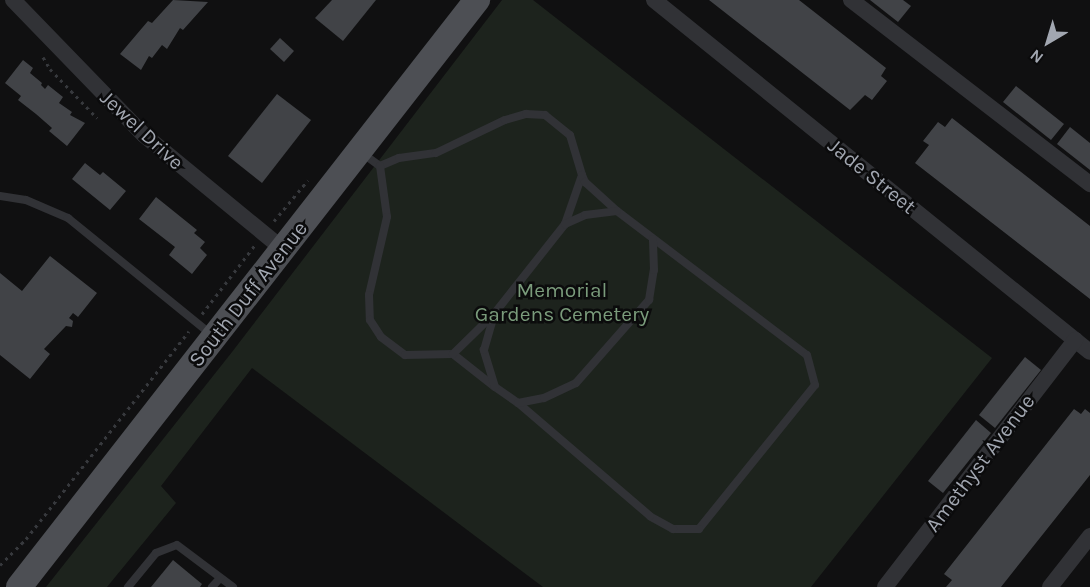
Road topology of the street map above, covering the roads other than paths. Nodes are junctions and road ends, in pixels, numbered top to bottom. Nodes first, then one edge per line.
1 (13, 0) edge
2 (477, 0) edge
3 (654, 0) edge
4 (851, 0) edge
5 (359, 152) junction
6 (380, 166) junction
7 (582, 175) junction
8 (1090, 184) edge
9 (0, 196) edge
10 (617, 211) junction
11 (565, 224) junction
12 (653, 239) junction
13 (283, 249) junction
14 (494, 314) junction
15 (214, 338) junction
16 (1075, 340) junction
17 (1090, 352) edge
18 (453, 354) junction
19 (495, 387) junction
20 (518, 403) junction
21 (1090, 537) edge
22 (220, 578) junction
23 (19, 587) edge
24 (128, 587) edge
25 (212, 587) edge
26 (232, 587) edge
27 (885, 587) edge
28 (1050, 587) edge

1 - 13 street, Jewel Drive
2 - 5 main road, South Duff Avenue
3 - 16 street, Jade Street
4 - 8 street
5 - 6 lane
5 - 13 main road, South Duff Avenue
6 - 7 lane
6 - 18 lane
7 - 10 lane
7 - 11 lane
9 - 15 lane
10 - 11 lane
10 - 12 lane
11 - 14 lane
12 - 20 lane
12 - 20 lane
13 - 15 main road, South Duff Avenue
14 - 18 lane
14 - 19 lane
15 - 23 main road, South Duff Avenue
16 - 17 street, Jade Street
16 - 27 street, Amethyst Avenue
18 - 19 lane
19 - 20 lane
21 - 28 street
22 - 24 lane
22 - 25 lane
22 - 26 lane

